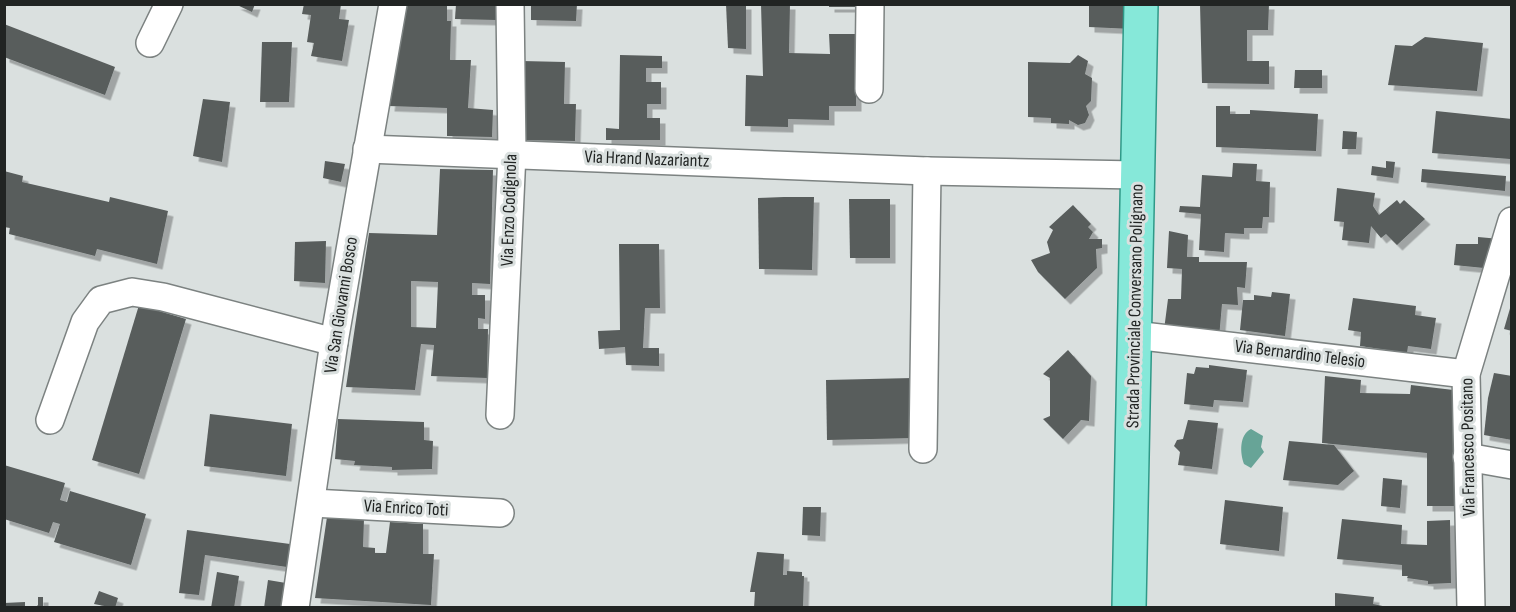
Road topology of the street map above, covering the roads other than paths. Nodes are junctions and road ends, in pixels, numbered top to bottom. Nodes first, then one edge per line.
1 (169, 4) edge
2 (393, 4) edge
3 (510, 4) edge
4 (870, 4) edge
5 (1141, 4) edge
6 (150, 43) dead end
7 (869, 89) dead end
8 (367, 149) junction
9 (512, 153) junction
10 (927, 171) junction
11 (1137, 175) junction
12 (1512, 221) edge
13 (1134, 335) junction
14 (334, 342) junction
15 (1466, 374) junction
16 (500, 415) dead end
17 (50, 420) dead end
18 (923, 449) dead end
19 (1467, 457) junction
20 (1512, 465) edge
21 (312, 503) junction
22 (500, 513) dead end
23 (295, 608) edge
24 (1129, 608) edge
25 (1471, 608) edge

1 - 6 street
2 - 8 street, Via San Giovanni Bosco
3 - 9 street, Via Enzo Codignola
4 - 7 street
5 - 11 main road, Strada Provinciale Conversano Polignano
8 - 9 street, Via Hrand Nazariantz
8 - 14 street, Via San Giovanni Bosco
9 - 10 street, Via Hrand Nazariantz
9 - 16 street, Via Enzo Codignola
10 - 11 street, Via Hrand Nazariantz
10 - 18 street
11 - 13 main road, Strada Provinciale Conversano Polignano
12 - 15 street, Via Francesco Positano
13 - 15 street, Via Bernardino Telesio
13 - 24 main road, Strada Provinciale Conversano Polignano
14 - 17 street
14 - 21 street, Via San Giovanni Bosco
15 - 19 street, Via Francesco Positano
19 - 20 street
19 - 25 street, Via Francesco Positano
21 - 22 street, Via Enrico Toti
21 - 23 street, Via San Giovanni Bosco

